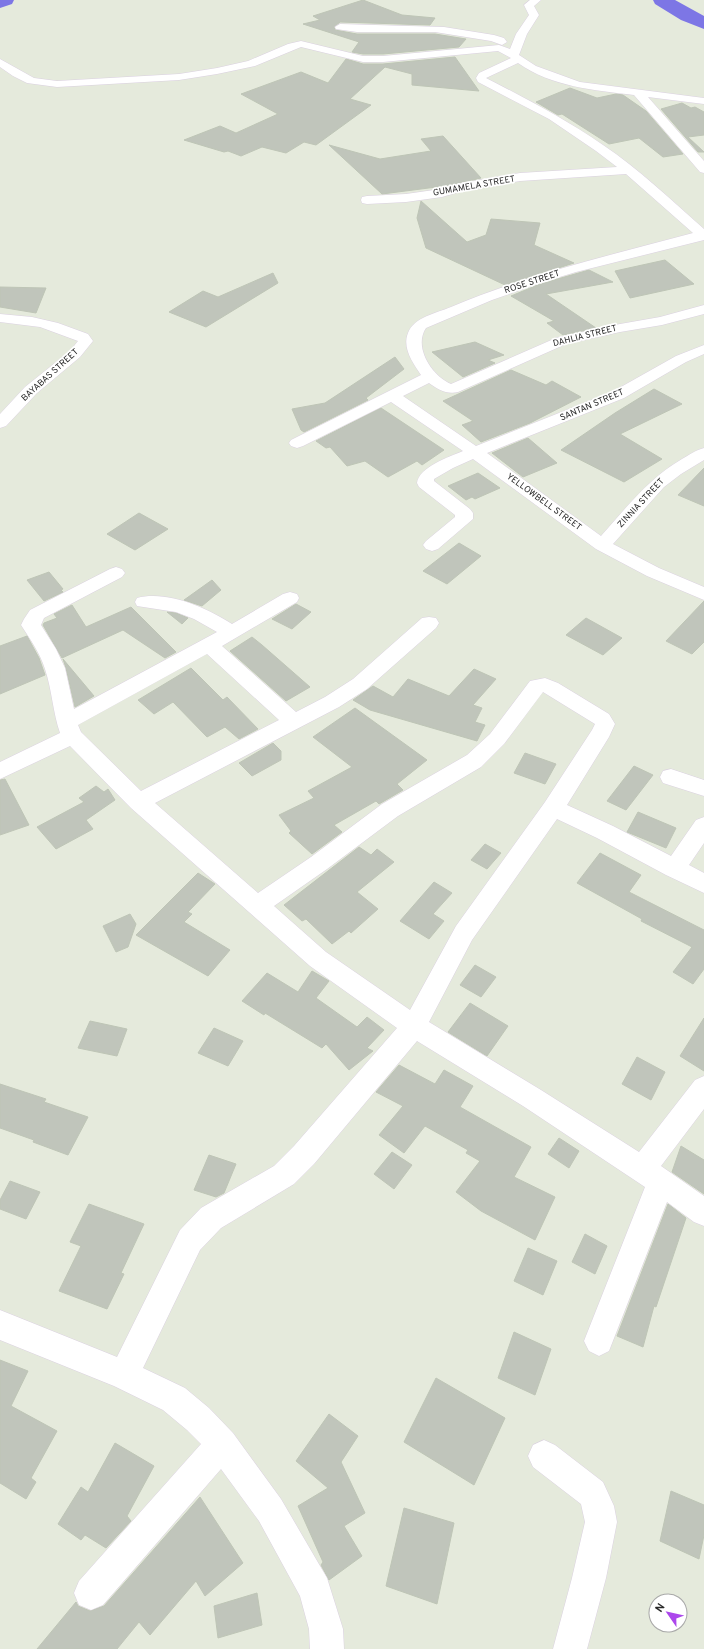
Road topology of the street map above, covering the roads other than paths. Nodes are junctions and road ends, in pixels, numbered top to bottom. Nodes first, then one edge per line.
1 (536, 0) edge
2 (340, 27) dead end
3 (503, 49) junction
4 (516, 57) junction
5 (0, 62) edge
6 (637, 92) junction
7 (704, 101) edge
8 (704, 169) edge
9 (629, 170) junction
10 (367, 200) dead end
11 (703, 235) edge
12 (704, 310) edge
13 (0, 318) edge
14 (704, 349) edge
15 (429, 377) junction
16 (392, 396) junction
17 (0, 423) edge
18 (298, 443) dead end
19 (475, 452) junction
20 (704, 453) edge
21 (432, 545) dead end
22 (602, 545) junction
23 (116, 573) dead end
24 (704, 594) edge
25 (290, 598) dead end
26 (144, 602) dead end
27 (429, 622) dead end
28 (231, 632) junction
29 (208, 644) junction
30 (294, 722) junction
31 (69, 729) junction
32 (0, 771) edge
33 (671, 777) dead end
34 (704, 788) edge
35 (139, 802) junction
36 (553, 808) junction
37 (704, 826) edge
38 (674, 869) junction
39 (704, 884) edge
40 (258, 905) junction
41 (414, 1026) junction
42 (704, 1088) edge
43 (652, 1176) junction
44 (704, 1212) edge
45 (0, 1324) edge
46 (599, 1341) dead end
47 (124, 1375) junction
48 (222, 1444) junction
49 (544, 1456) dead end
50 (91, 1592) dead end
51 (327, 1649) edge
52 (570, 1649) edge

1 - 4 street
2 - 3 street
3 - 4 street
3 - 5 street
4 - 6 street
4 - 9 street
6 - 7 street
6 - 8 street
9 - 10 street, GUMAMELA STREET
9 - 11 street
11 - 15 street, ROSE STREET
12 - 15 street, DAHLIA STREET
13 - 17 street, BAYABAS STREET
14 - 19 street, SANTAN STREET
15 - 16 street
16 - 18 street
16 - 19 street, YELLOWBELL STREET
19 - 21 street, SANTAN STREET
19 - 22 street, YELLOWBELL STREET
20 - 22 street, ZINNIA STREET
22 - 24 street, YELLOWBELL STREET
23 - 31 street
25 - 28 street
26 - 28 street
27 - 30 street
28 - 29 street
29 - 30 street
29 - 31 street
30 - 35 street
31 - 32 street
31 - 35 street
33 - 34 street
35 - 40 street
36 - 38 street
36 - 40 street
36 - 41 street
37 - 38 street
38 - 39 street
40 - 41 street
41 - 43 street
41 - 47 street
42 - 43 street
43 - 44 street
43 - 46 street
45 - 47 street
47 - 48 street
48 - 50 street
48 - 51 street
49 - 52 street

